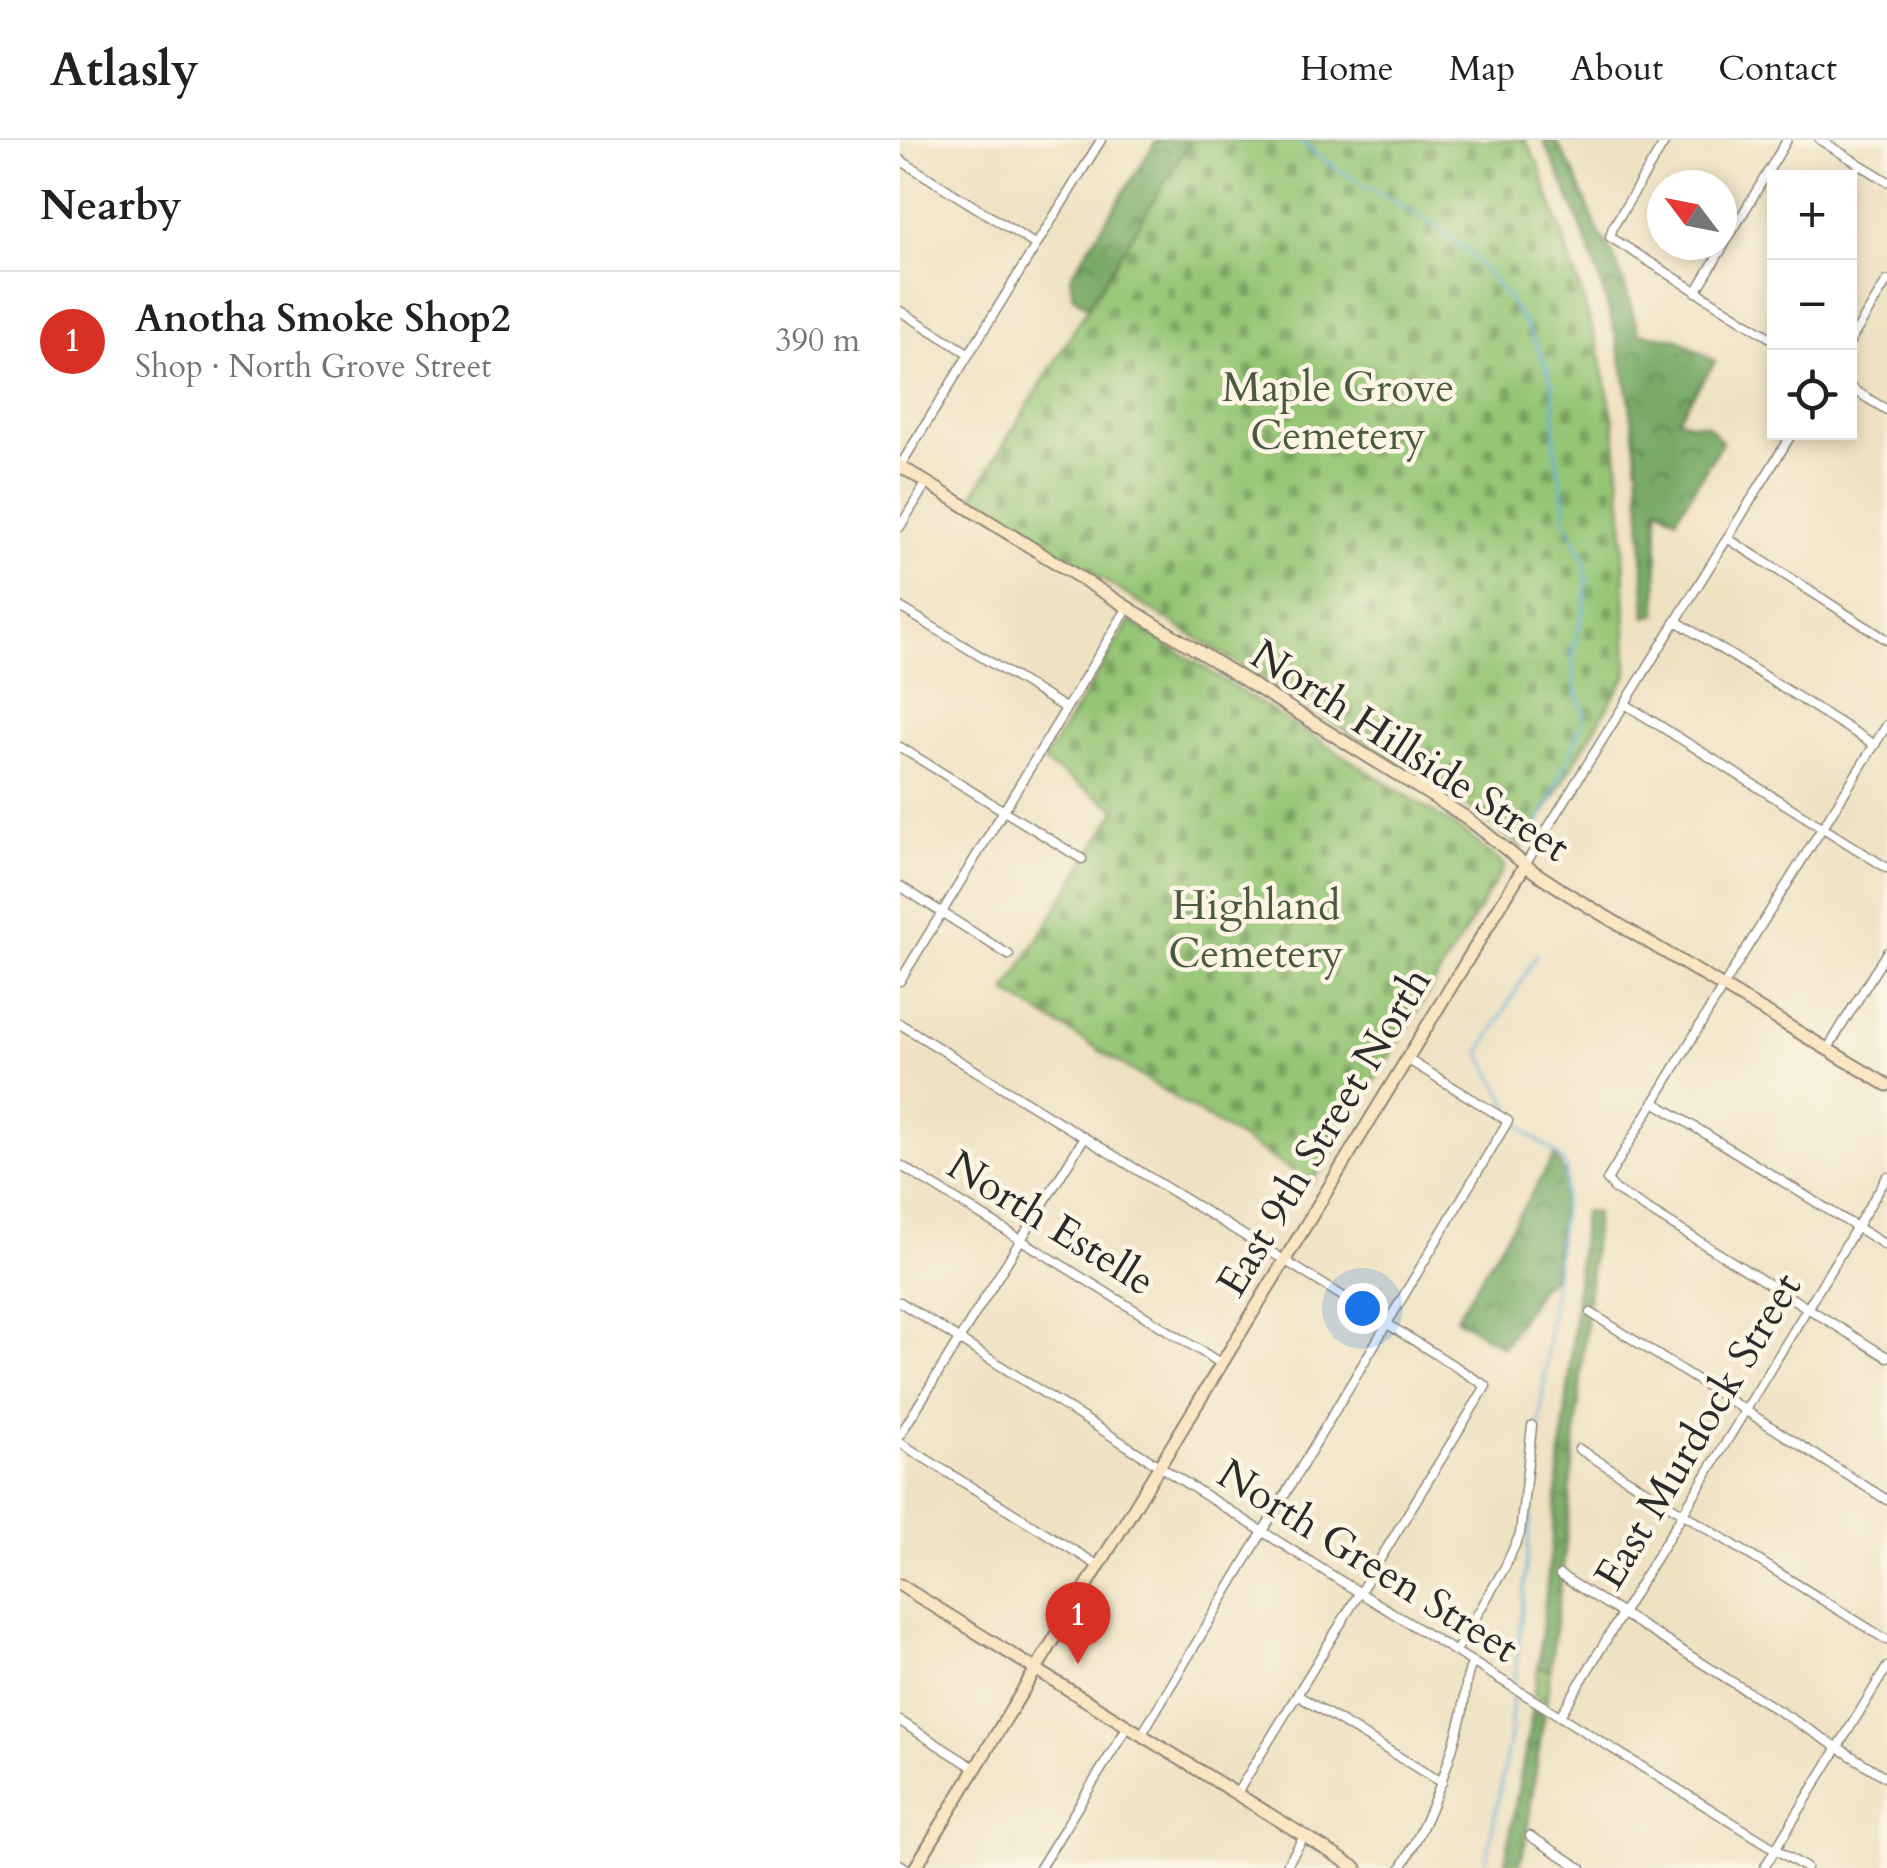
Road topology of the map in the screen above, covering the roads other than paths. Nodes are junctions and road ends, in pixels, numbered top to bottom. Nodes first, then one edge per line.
1 (1101, 140) edge
2 (1666, 140) edge
3 (1788, 140) edge
4 (1820, 140) edge
5 (900, 160) edge
6 (1887, 181) edge
7 (1036, 245) junction
8 (1887, 281) edge
9 (1696, 292) junction
10 (900, 312) edge
11 (1857, 331) edge
12 (1767, 336) edge
13 (968, 353) junction
14 (1857, 391) edge
15 (1887, 410) edge
16 (1788, 440) edge
17 (900, 466) edge
18 (927, 482) junction
19 (900, 527) edge
20 (1727, 538) junction
21 (1128, 606) junction
22 (900, 607) edge
23 (1676, 622) junction
24 (1887, 640) edge
25 (1625, 704) junction
26 (1065, 708) junction
27 (1887, 726) edge
28 (1875, 745) junction
29 (900, 747) edge
30 (1002, 810) junction
31 (1823, 828) junction
32 (1082, 859) dead end
33 (1525, 866) junction
34 (1887, 868) edge
35 (900, 886) edge
36 (942, 912) junction
37 (1887, 952) edge
38 (1009, 955) dead end
39 (900, 981) edge
40 (1724, 986) junction
41 (900, 1024) edge
42 (1828, 1048) junction
43 (1406, 1058) junction
44 (1887, 1085) edge
45 (1654, 1102) junction
46 (1084, 1138) junction
47 (900, 1165) edge
48 (1887, 1177) edge
49 (1856, 1227) junction
50 (1021, 1240) junction
51 (1887, 1246) edge
52 (1286, 1260) junction
53 (900, 1302) edge
54 (1808, 1308) junction
55 (1591, 1313) dead end
56 (1388, 1324) junction
57 (959, 1340) junction
58 (1887, 1358) edge
59 (1222, 1364) junction
60 (1745, 1410) junction
61 (1532, 1431) dead end
62 (900, 1435) edge
63 (900, 1443) edge
64 (1578, 1449) dead end
65 (1159, 1467) junction
66 (1887, 1500) edge
67 (1683, 1513) junction
68 (1263, 1532) junction
69 (1099, 1566) junction
70 (1560, 1575) dead end
71 (900, 1585) edge
72 (1360, 1593) junction
73 (1622, 1614) junction
74 (1887, 1640) edge
75 (1456, 1651) junction
76 (1473, 1662) junction
77 (1887, 1667) edge
78 (1036, 1669) junction
79 (1297, 1695) junction
80 (1560, 1716) junction
81 (900, 1722) edge
82 (1128, 1726) junction
83 (1142, 1734) junction
84 (1838, 1748) junction
85 (976, 1769) junction
86 (1887, 1778) edge
87 (1442, 1784) junction
88 (1237, 1793) junction
89 (1305, 1835) junction
90 (1530, 1836) dead end
91 (1776, 1849) junction
92 (900, 1864) edge
93 (906, 1868) edge
94 (915, 1868) edge
95 (1040, 1868) edge
96 (1285, 1868) edge
97 (1356, 1868) edge
98 (1402, 1868) edge
99 (1581, 1868) edge
100 (1764, 1868) edge
101 (1806, 1868) edge

1 - 7 street
2 - 9 street
3 - 9 street
4 - 6 street
5 - 7 street
7 - 13 street
8 - 11 street
9 - 12 street
10 - 13 street
13 - 17 street
14 - 15 street
16 - 20 street, East 9th Street North
17 - 18 street, North Hillside Street
18 - 19 street
18 - 21 street, North Hillside Street
20 - 23 street, East 9th Street North
20 - 24 street
21 - 26 street
21 - 33 street, North Hillside Street
22 - 26 street
23 - 25 street, East 9th Street North
23 - 28 street
25 - 31 street
25 - 33 street, East 9th Street North
26 - 30 street
27 - 28 street
28 - 31 street
29 - 30 street
30 - 32 street
30 - 36 street
31 - 34 street
31 - 40 street
33 - 40 street, North Hillside Street
33 - 43 street, East 9th Street North
35 - 36 street
36 - 38 street
36 - 39 street
37 - 42 street
40 - 42 street, North Hillside Street
40 - 45 street
41 - 46 street
42 - 44 street, North Hillside Street
43 - 52 street, East 9th Street North
43 - 56 street
45 - 49 street
45 - 54 street
46 - 50 street
46 - 52 street
47 - 50 street, North Estelle
48 - 49 street, East Murdock Street
49 - 51 street
49 - 54 street, East Murdock Street
50 - 57 street
50 - 59 street, North Estelle
52 - 56 street
52 - 59 street, East 9th Street North
53 - 57 street, North Green Street
54 - 58 street
54 - 60 street, East Murdock Street
55 - 60 street
56 - 68 street
56 - 72 street
57 - 62 street
57 - 65 street, North Green Street
59 - 65 street, East 9th Street North
60 - 66 street
60 - 67 street, East Murdock Street
61 - 75 street
63 - 69 street
64 - 67 street
65 - 68 street, North Green Street
65 - 69 street, East 9th Street North
67 - 73 street, East Murdock Street
67 - 74 street
68 - 72 street, North Green Street
68 - 83 street
69 - 78 street, East 9th Street North
70 - 73 street
71 - 78 street
72 - 75 street, North Green Street
72 - 79 street
73 - 80 street, East Murdock Street
73 - 84 street
75 - 76 street, North Green Street
76 - 80 street, North Green Street
76 - 87 street
77 - 84 street
78 - 82 street
78 - 85 street, East 9th Street North
79 - 87 street
79 - 88 street
80 - 91 street, North Green Street
81 - 85 street
82 - 83 street
82 - 95 street
83 - 88 street
84 - 86 street
84 - 91 street
85 - 94 street, East 9th Street North
87 - 98 street
88 - 89 street
89 - 96 street
89 - 97 street
90 - 99 street
91 - 100 street
91 - 101 street, North Green Street
92 - 93 street

